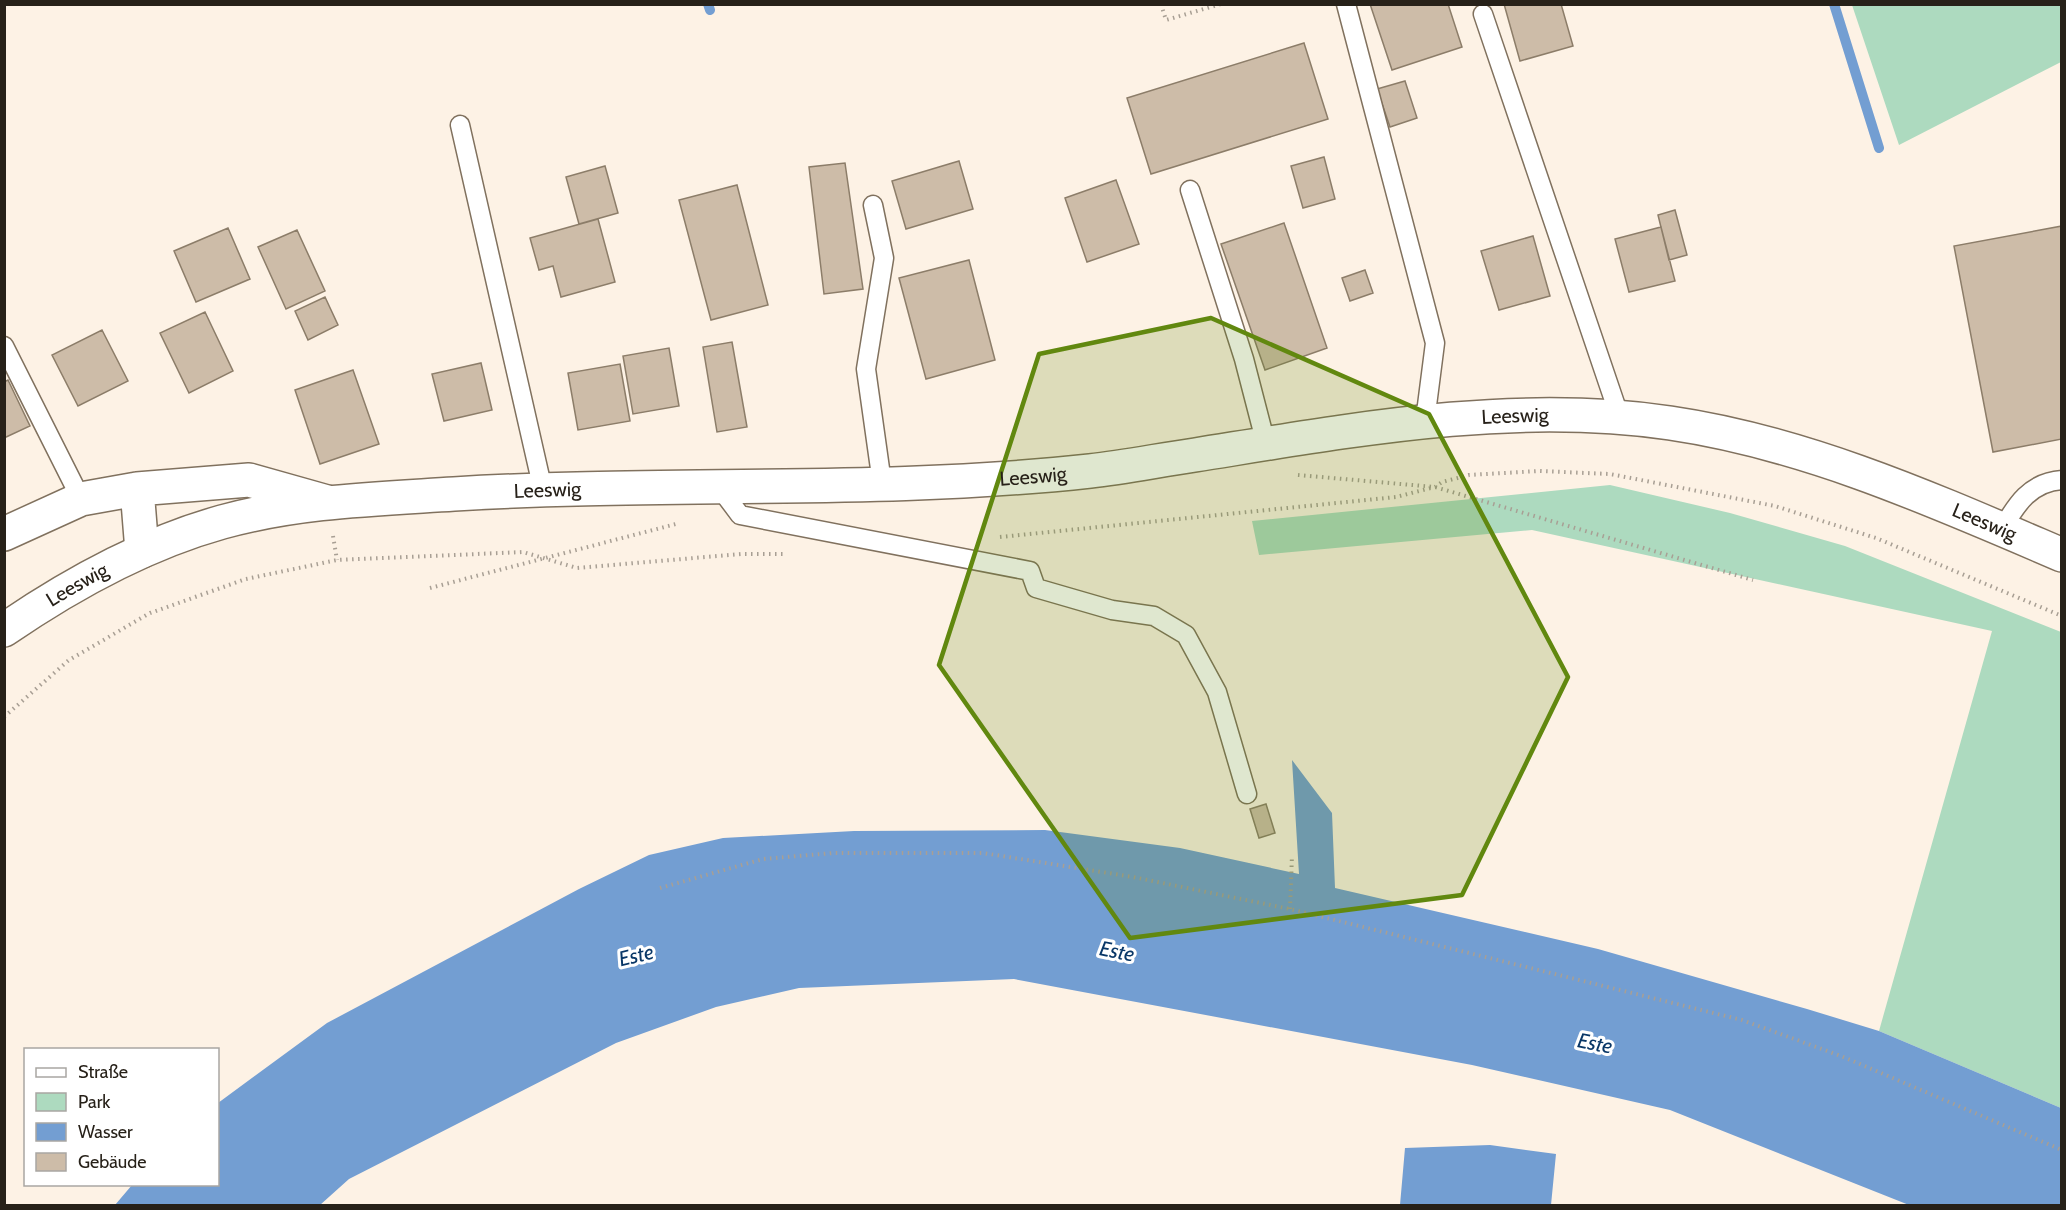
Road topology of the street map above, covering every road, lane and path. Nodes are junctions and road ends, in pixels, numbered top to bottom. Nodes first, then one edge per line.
1 (1161, 4) edge
2 (1221, 4) edge
3 (1346, 4) edge
4 (1483, 14) dead end
5 (460, 125) dead end
6 (1190, 190) dead end
7 (873, 205) dead end
8 (4, 346) edge
9 (1620, 418) junction
10 (1425, 421) junction
11 (1266, 444) junction
12 (1297, 475) dead end
13 (2061, 480) edge
14 (882, 483) junction
15 (136, 489) junction
16 (543, 490) junction
17 (724, 495) junction
18 (81, 499) junction
19 (327, 502) junction
20 (2002, 529) junction
21 (4, 534) edge
22 (142, 551) junction
23 (2061, 555) edge
24 (1753, 580) dead end
25 (430, 588) dead end
26 (4, 630) edge
27 (1247, 794) dead end
28 (1292, 855) dead end
29 (660, 888) dead end
30 (1290, 909) junction
31 (2061, 1150) edge

1 - 2 path
3 - 10 lane
4 - 9 lane
5 - 16 lane
6 - 11 lane
7 - 14 lane
8 - 18 lane
9 - 10 street, Leeswig
9 - 20 street, Leeswig
10 - 11 street, Leeswig
11 - 14 street, Leeswig
12 - 24 path
13 - 20 lane
14 - 17 street, Leeswig
15 - 18 street
15 - 19 street
15 - 22 street
16 - 17 street, Leeswig
16 - 19 street, Leeswig
17 - 25 path
17 - 27 lane
18 - 21 street
19 - 22 street, Leeswig
20 - 23 street, Leeswig
22 - 26 street, Leeswig
28 - 30 path
29 - 30 path
30 - 31 path

